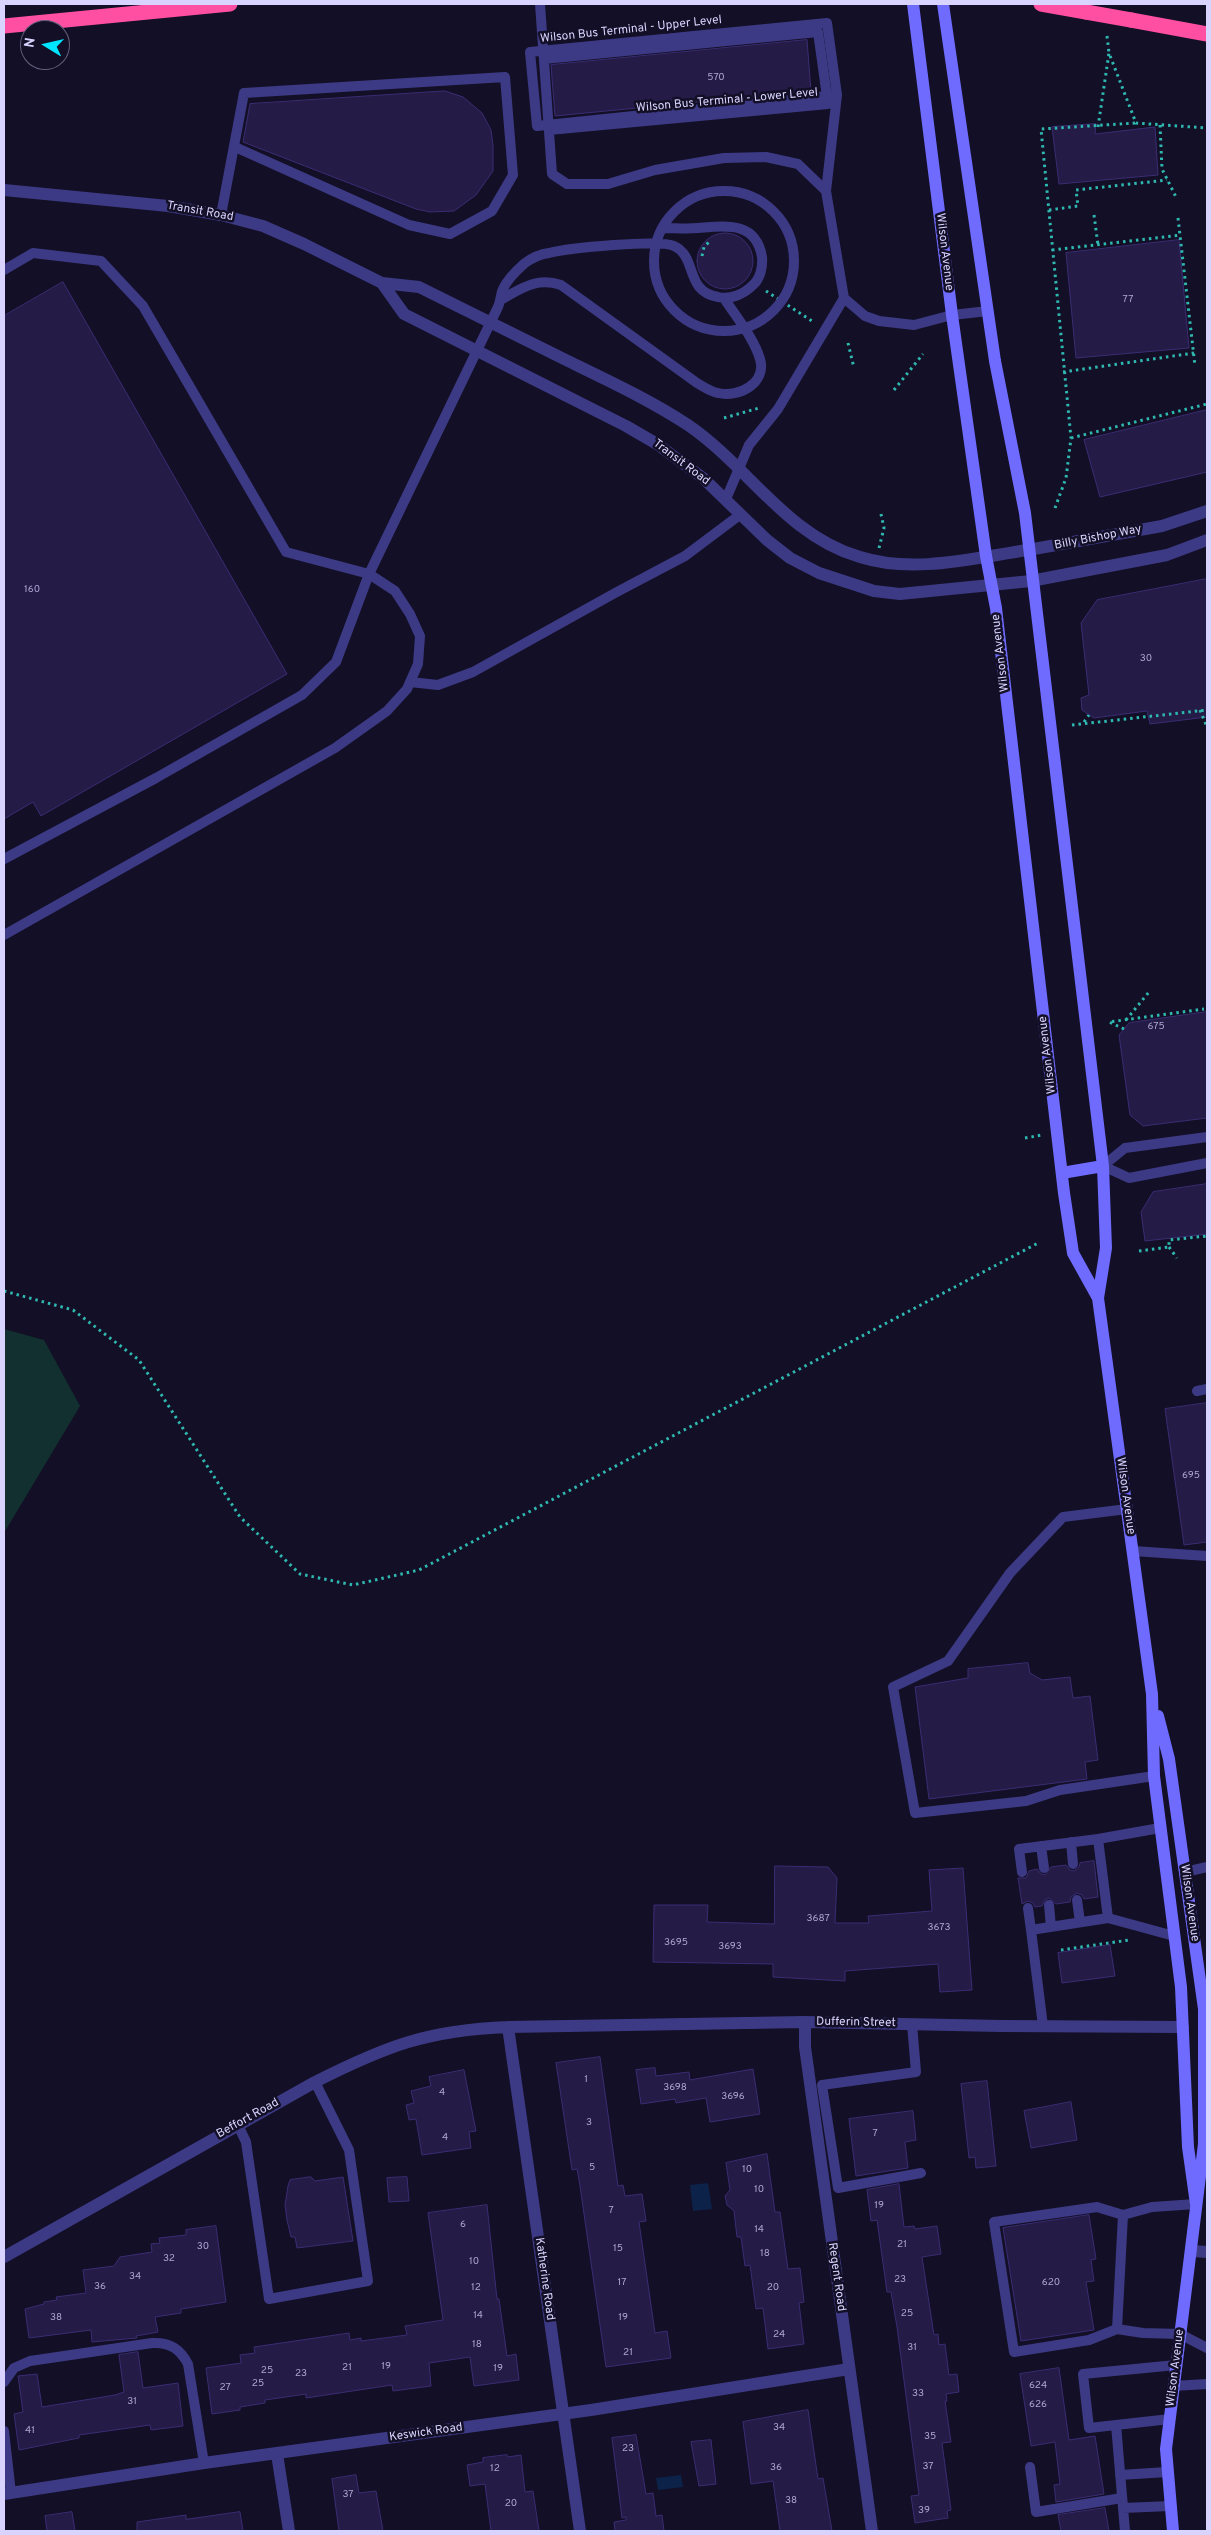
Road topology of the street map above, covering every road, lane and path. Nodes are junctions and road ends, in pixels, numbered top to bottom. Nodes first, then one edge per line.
1 (230, 4) edge
2 (540, 4) edge
3 (913, 4) edge
4 (944, 4) edge
5 (1041, 4) edge
6 (4, 26) edge
7 (1207, 34) edge
8 (1107, 36) dead end
9 (1110, 53) junction
10 (544, 59) junction
11 (837, 94) junction
12 (1136, 123) junction
13 (1160, 125) junction
14 (1098, 127) junction
15 (1207, 128) edge
16 (549, 130) junction
17 (235, 147) junction
18 (1168, 180) junction
19 (4, 190) edge
20 (826, 191) junction
21 (1176, 197) dead end
22 (1049, 210) junction
23 (1094, 214) dead end
24 (221, 215) junction
25 (1178, 218) dead end
26 (664, 228) junction
27 (1181, 235) junction
28 (712, 239) dead end
29 (655, 243) junction
30 (1098, 245) junction
31 (1052, 250) junction
32 (700, 260) dead end
33 (4, 270) edge
34 (382, 283) junction
35 (755, 284) junction
36 (724, 298) junction
37 (844, 298) junction
38 (502, 299) junction
39 (782, 301) junction
40 (988, 311) junction
41 (952, 315) junction
42 (490, 322) junction
43 (743, 329) junction
44 (812, 329) dead end
45 (848, 342) dead end
46 (476, 350) junction
47 (923, 354) dead end
48 (1194, 354) junction
49 (1195, 366) dead end
50 (854, 368) dead end
51 (1063, 372) junction
52 (894, 390) dead end
53 (1207, 404) edge
54 (763, 405) dead end
55 (724, 418) dead end
56 (1071, 438) junction
57 (739, 469) junction
58 (726, 499) junction
59 (1054, 508) dead end
60 (1207, 511) edge
61 (741, 514) junction
62 (881, 514) dead end
63 (1207, 540) edge
64 (879, 550) dead end
65 (1028, 550) junction
66 (986, 556) junction
67 (369, 574) junction
68 (1031, 581) junction
69 (992, 586) junction
70 (410, 682) junction
71 (1200, 710) junction
72 (1207, 710) edge
73 (1089, 715) dead end
74 (1084, 723) junction
75 (1072, 725) dead end
76 (1207, 728) edge
77 (4, 859) edge
78 (4, 935) edge
79 (1149, 992) dead end
80 (1204, 1009) dead end
81 (1126, 1020) junction
82 (1124, 1029) dead end
83 (1207, 1137) edge
84 (1207, 1163) edge
85 (1102, 1166) junction
86 (1062, 1173) junction
87 (1207, 1236) edge
88 (1040, 1242) dead end
89 (1169, 1247) junction
90 (1139, 1251) dead end
91 (1177, 1258) dead end
92 (4, 1291) edge
93 (1098, 1298) junction
94 (1127, 1509) junction
95 (1133, 1551) junction
96 (1207, 1556) edge
97 (1152, 1694) junction
98 (1154, 1776) junction
99 (1160, 1828) junction
100 (1098, 1839) junction
101 (1071, 1842) junction
102 (1041, 1846) junction
103 (1073, 1864) dead end
104 (1207, 1867) edge
105 (1044, 1868) dead end
106 (1022, 1872) dead end
107 (1185, 1872) junction
108 (1077, 1900) dead end
109 (1049, 1905) dead end
110 (1028, 1908) dead end
111 (1108, 1918) junction
112 (1080, 1922) junction
113 (1051, 1927) junction
114 (1031, 1930) junction
115 (1174, 1936) junction
116 (1132, 1939) dead end
117 (1061, 1950) dead end
118 (805, 2022) junction
119 (912, 2024) junction
120 (1043, 2026) junction
121 (1206, 2026) edge
122 (508, 2027) junction
123 (1183, 2027) junction
124 (315, 2082) junction
125 (821, 2119) junction
126 (238, 2124) junction
127 (921, 2173) dead end
128 (838, 2188) junction
129 (825, 2190) junction
130 (1196, 2204) junction
131 (1122, 2215) junction
132 (1192, 2251) junction
133 (1207, 2252) edge
134 (4, 2257) edge
135 (1117, 2329) junction
136 (1180, 2334) junction
137 (1207, 2348) edge
138 (1176, 2365) junction
139 (849, 2369) junction
140 (4, 2382) edge
141 (1207, 2384) edge
142 (1173, 2386) junction
143 (563, 2413) junction
144 (1170, 2420) junction
145 (1116, 2425) junction
146 (4, 2431) edge
147 (277, 2454) junction
148 (204, 2463) junction
149 (1030, 2467) dead end
150 (1167, 2472) junction
151 (1120, 2474) junction
152 (7, 2494) edge
153 (1123, 2503) junction
154 (1170, 2506) junction
155 (289, 2531) edge
156 (580, 2531) edge
157 (872, 2531) edge
158 (1125, 2531) edge
159 (1173, 2531) edge

1 - 6 highway
2 - 10 lane
3 - 41 main road, Wilson Avenue
4 - 40 main road, Wilson Avenue
5 - 7 highway, bridge
8 - 9 path
9 - 12 path
9 - 14 path
10 - 16 lane
10 - 16 lane, Wilson Bus Terminal - Lower Level
11 - 11 lane, Wilson Bus Terminal - Upper Level, bridge
11 - 20 lane
12 - 13 path
12 - 14 path
13 - 15 path
13 - 18 path
14 - 22 path
16 - 20 lane
17 - 17 lane
17 - 24 lane
18 - 21 path
18 - 22 path
19 - 24 street, Transit Road
20 - 37 lane
22 - 31 path
23 - 30 path
24 - 34 street, Transit Road
25 - 27 path
26 - 29 lane
26 - 35 lane
26 - 39 lane
27 - 30 path
27 - 48 path
28 - 32 path
29 - 36 lane
29 - 38 lane
29 - 43 lane
30 - 31 path
31 - 51 path
33 - 67 lane
34 - 42 street, Transit Road
34 - 46 street, Transit Road
35 - 36 lane
35 - 39 path
36 - 43 lane
37 - 41 lane
37 - 57 lane
38 - 42 lane
38 - 43 lane
39 - 43 lane
39 - 44 path
40 - 41 lane
40 - 65 main road, Wilson Avenue
41 - 66 main road, Wilson Avenue
42 - 46 lane
42 - 57 street, Transit Road
45 - 50 path
46 - 58 street, Transit Road
46 - 67 lane
47 - 52 path
48 - 49 path
48 - 51 path
51 - 56 path
53 - 56 path
54 - 55 path
56 - 59 path
57 - 58 lane
57 - 66 street, Transit Road
58 - 61 street, Transit Road
60 - 65 street, Billy Bishop Way
61 - 69 street, Transit Road
61 - 70 lane
62 - 64 path
63 - 68 street
65 - 66 street, Billy Bishop Way
65 - 68 main road, Wilson Avenue
66 - 69 main road, Wilson Avenue
67 - 70 lane
67 - 77 lane
68 - 69 street
68 - 85 main road, Wilson Avenue
69 - 86 main road, Wilson Avenue
70 - 78 lane
71 - 72 path
71 - 74 path
71 - 76 path
73 - 74 path
74 - 75 path
79 - 81 path
80 - 81 path
81 - 82 path
83 - 85 lane
84 - 85 lane
85 - 86 main road
85 - 93 main road, Wilson Avenue
86 - 93 main road, Wilson Avenue
87 - 89 path
88 - 92 path
89 - 90 path
89 - 91 path
93 - 94 main road, Wilson Avenue
94 - 95 main road, Wilson Avenue
94 - 98 lane
95 - 96 lane
95 - 97 main road, Wilson Avenue
97 - 98 main road, Wilson Avenue
97 - 107 main road, Wilson Avenue
98 - 99 main road, Wilson Avenue
99 - 100 lane
99 - 115 main road, Wilson Avenue
100 - 101 lane
100 - 111 lane
101 - 102 lane
101 - 103 lane
102 - 105 lane
102 - 106 lane
104 - 107 lane
107 - 121 main road, Wilson Avenue
108 - 112 lane
109 - 113 lane
110 - 114 lane
111 - 112 lane
111 - 115 lane
112 - 113 lane
113 - 114 lane
114 - 120 lane
115 - 123 main road, Wilson Avenue
116 - 117 path
118 - 119 street, Dufferin Street
118 - 122 street, Dufferin Street
118 - 125 street, Regent Road
119 - 120 street, Dufferin Street
119 - 125 lane
120 - 123 street, Dufferin Street
121 - 123 main road, Dufferin Street
121 - 130 main road, Wilson Avenue
122 - 124 street, Beffort Road
122 - 143 street, Katherine Road
123 - 130 main road, Wilson Avenue
124 - 126 street, Beffort Road
124 - 126 lane
125 - 128 lane
125 - 129 street, Regent Road
126 - 134 street, Beffort Road
127 - 128 lane
128 - 129 lane
129 - 139 street, Regent Road
130 - 131 lane
130 - 132 main road, Wilson Avenue
131 - 135 lane
131 - 135 lane
132 - 133 street
132 - 136 main road, Wilson Avenue
135 - 136 lane
136 - 137 lane
136 - 138 main road, Wilson Avenue
138 - 142 main road, Wilson Avenue
138 - 145 lane
139 - 143 street, Keswick Road
139 - 157 street, Regent Road
140 - 148 lane
141 - 142 lane
142 - 144 main road, Wilson Avenue
143 - 147 street, Keswick Road
143 - 156 street, Katherine Road
144 - 145 lane
144 - 150 main road, Wilson Avenue
145 - 151 lane
146 - 152 lane
147 - 148 street, Keswick Road
147 - 155 street
148 - 152 street, Keswick Road
149 - 153 lane
150 - 151 lane
150 - 154 main road, Wilson Avenue
151 - 153 lane
153 - 154 lane
153 - 158 lane
154 - 159 main road, Wilson Avenue

